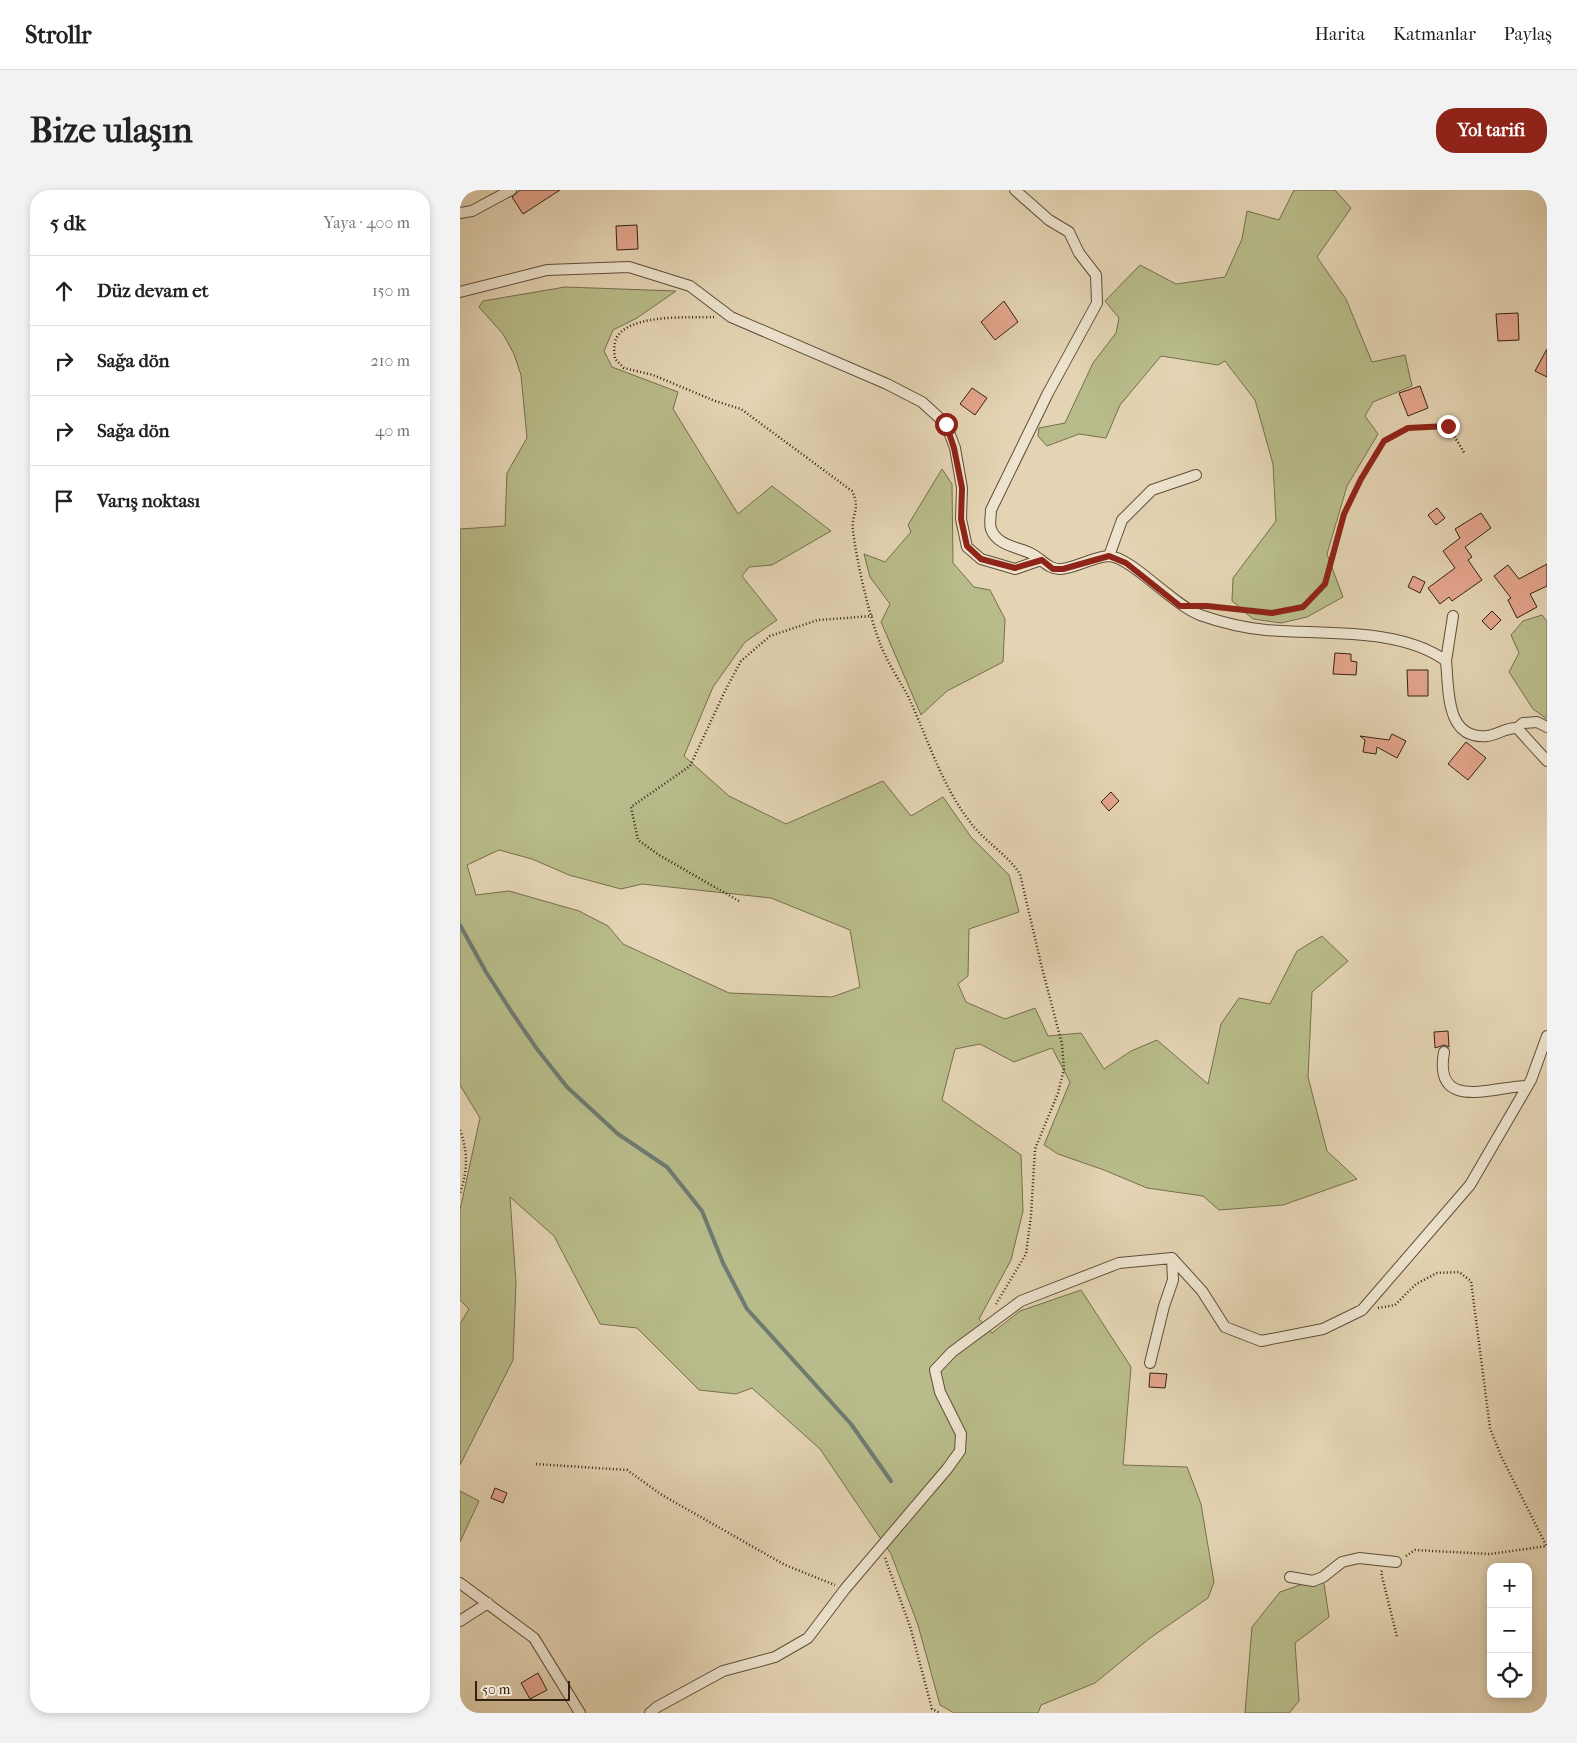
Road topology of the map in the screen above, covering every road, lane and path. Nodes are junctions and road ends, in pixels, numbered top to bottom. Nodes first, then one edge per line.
1 (511, 190) edge
2 (1015, 190) edge
3 (460, 213) edge
4 (460, 292) edge
5 (731, 317) junction
6 (1465, 454) dead end
7 (1196, 475) dead end
8 (1109, 556) junction
9 (1042, 560) junction
10 (1207, 606) dead end
11 (873, 616) junction
12 (1452, 616) dead end
13 (1446, 662) junction
14 (1547, 727) edge
15 (1517, 728) junction
16 (1547, 761) edge
17 (739, 901) dead end
18 (1547, 1036) edge
19 (1444, 1052) dead end
20 (1527, 1086) junction
21 (460, 1130) edge
22 (460, 1193) edge
23 (1172, 1258) junction
24 (994, 1308) dead end
25 (1362, 1310) junction
26 (1150, 1363) dead end
27 (536, 1464) dead end
28 (1547, 1547) edge
29 (881, 1548) junction
30 (1396, 1562) junction
31 (1290, 1577) dead end
32 (460, 1583) edge
33 (845, 1589) junction
34 (488, 1603) junction
35 (460, 1621) edge
36 (1397, 1637) dead end
37 (580, 1713) edge
38 (650, 1713) edge
39 (940, 1713) edge

1 - 3 street
2 - 9 street
4 - 5 street
5 - 9 street
5 - 11 path
6 - 10 path
7 - 8 street
8 - 9 street
8 - 13 street
11 - 17 path
11 - 24 path
12 - 13 street
13 - 15 street
14 - 15 street
15 - 16 street
18 - 20 street
19 - 20 street
20 - 25 street
21 - 22 path
23 - 25 street
23 - 26 street
23 - 29 street
25 - 28 path
27 - 33 path
28 - 30 path
29 - 33 street
29 - 39 path
30 - 31 street
30 - 36 path
32 - 34 street
33 - 38 street
34 - 35 street
34 - 37 street

